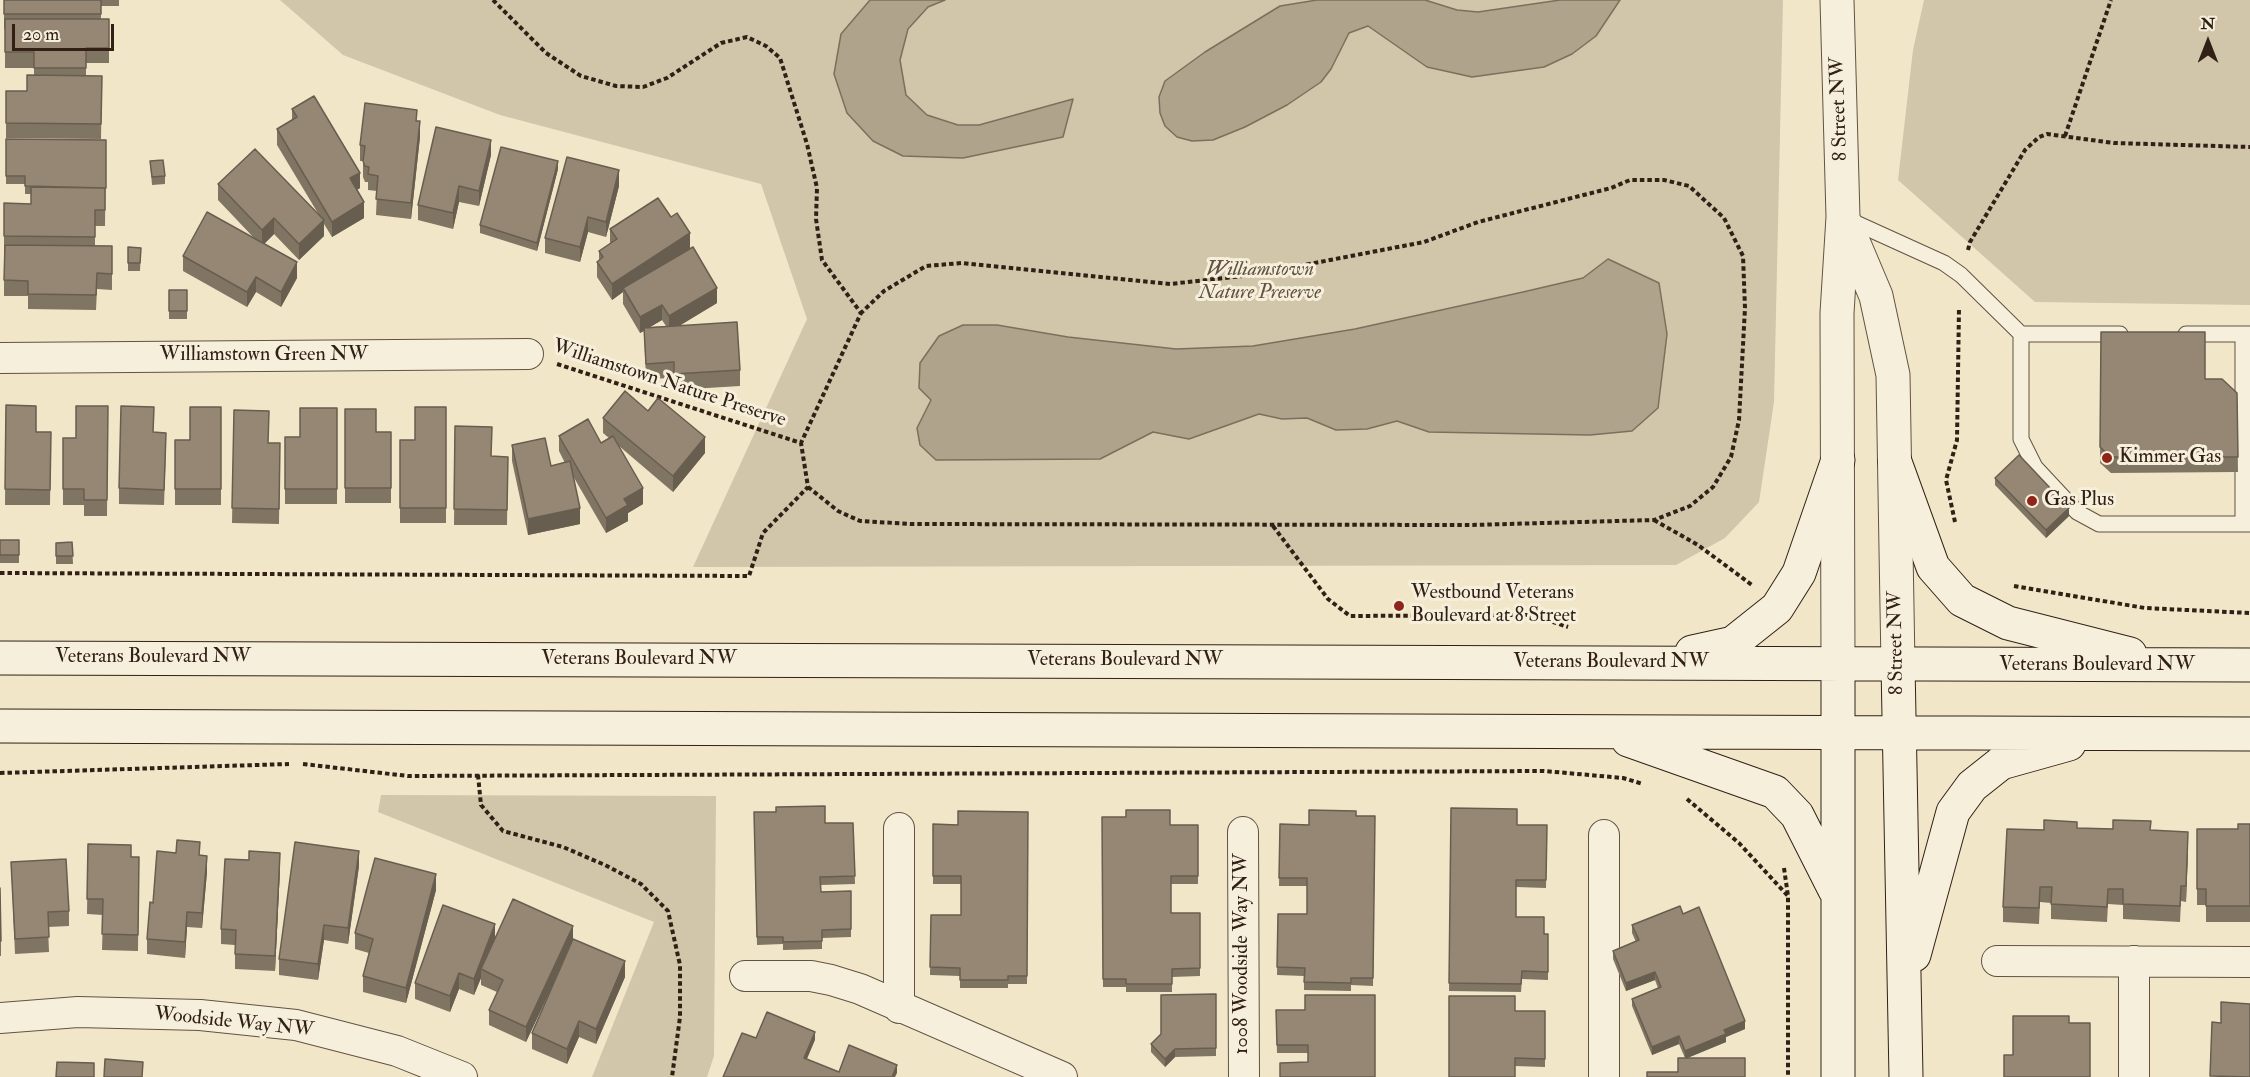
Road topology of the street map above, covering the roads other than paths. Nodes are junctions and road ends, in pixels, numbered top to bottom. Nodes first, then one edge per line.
1 (1837, 0) edge
2 (1843, 217) junction
3 (2021, 334) junction
4 (2138, 334) edge
5 (2173, 334) edge
6 (2247, 334) edge
7 (528, 354) road end
8 (0, 358) edge
9 (1838, 460) junction
10 (1895, 462) junction
11 (2247, 524) edge
12 (0, 658) edge
13 (1646, 663) junction
14 (1838, 664) junction
15 (1898, 665) junction
16 (2181, 666) junction
17 (2250, 666) edge
18 (0, 726) edge
19 (1606, 732) junction
20 (1838, 733) junction
21 (1899, 733) junction
22 (2104, 734) junction
23 (2250, 734) edge
24 (899, 828) dead end
25 (1243, 832) dead end
26 (1604, 835) dead end
27 (1838, 896) junction
28 (1997, 961) dead end
29 (2134, 962) junction
30 (2250, 962) edge
31 (745, 976) dead end
32 (1904, 988) junction
33 (899, 1008) junction
34 (0, 1018) edge
35 (462, 1077) edge
36 (1062, 1077) edge
37 (1244, 1077) edge
38 (1604, 1077) edge
39 (1838, 1077) edge
40 (1906, 1077) edge
41 (2134, 1077) edge

1 - 2 main road, 8 Street NW
2 - 3 lane
2 - 9 main road, 8 Street NW
2 - 10 main road, 8 Street NW
3 - 4 lane
3 - 11 lane
5 - 6 lane
6 - 11 lane
7 - 8 street, Williamstown Green NW
9 - 13 main road
9 - 14 main road, 8 Street NW
10 - 15 main road, 8 Street NW
10 - 16 main road
12 - 13 main road, Veterans Boulevard NW
13 - 14 main road, Veterans Boulevard NW
14 - 15 main road, Veterans Boulevard NW
14 - 20 main road, 8 Street NW
15 - 16 main road, Veterans Boulevard NW
15 - 21 main road, 8 Street NW
16 - 17 main road, Veterans Boulevard NW
18 - 19 main road
19 - 20 main road
19 - 27 main road
20 - 21 main road
20 - 27 main road, 8 Street NW
21 - 22 main road
21 - 32 main road, 8 Street NW
22 - 23 main road
22 - 32 main road
24 - 33 street
25 - 37 street, 1008 Woodside Way NW
26 - 38 street
27 - 39 main road, 8 Street NW
28 - 29 street
29 - 30 street
29 - 41 street
31 - 33 street
32 - 40 main road, 8 Street NW
33 - 36 street
34 - 35 street, Woodside Way NW

